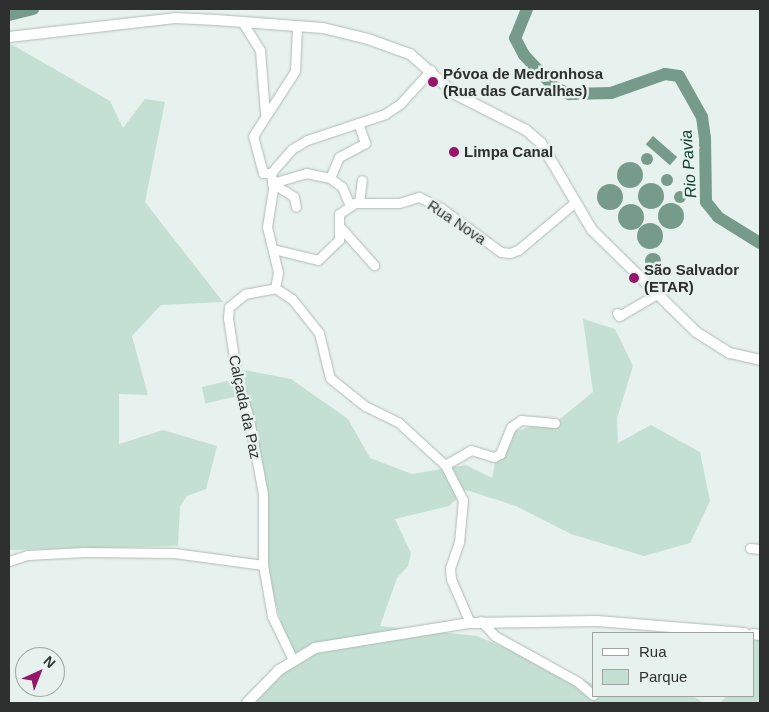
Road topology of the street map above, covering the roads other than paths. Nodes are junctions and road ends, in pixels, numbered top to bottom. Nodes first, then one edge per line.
1 (243, 23) junction
2 (296, 27) junction
3 (9, 37) edge
4 (432, 70) junction
5 (265, 113) junction
6 (358, 123) junction
7 (271, 173) junction
8 (330, 178) junction
9 (362, 180) dead end
10 (272, 183) junction
11 (574, 203) junction
12 (354, 204) junction
13 (296, 208) dead end
14 (341, 228) junction
15 (273, 249) junction
16 (374, 265) dead end
17 (275, 288) junction
18 (656, 294) junction
19 (617, 313) dead end
20 (760, 360) edge
21 (555, 423) dead end
22 (445, 466) junction
23 (750, 548) dead end
24 (760, 549) edge
25 (9, 561) edge
26 (263, 565) junction
27 (476, 622) junction
28 (733, 632) edge
29 (293, 660) junction
30 (592, 694) edge
31 (247, 703) edge

1 - 2 street
1 - 3 street
1 - 5 street
2 - 4 street
2 - 5 street
4 - 6 street
4 - 11 street
5 - 7 street
6 - 7 street
6 - 8 street
7 - 10 street
8 - 10 street
8 - 12 street
9 - 12 street
10 - 13 street
10 - 15 street
11 - 12 street, Rua Nova
11 - 18 street
12 - 14 street
14 - 15 street
14 - 16 street
15 - 17 street
17 - 22 street
17 - 26 street, Calçada da Paz
18 - 19 street
18 - 20 street
21 - 22 street
22 - 27 street
23 - 24 street
25 - 26 street
26 - 29 street, Calçada da Paz
27 - 28 street
27 - 29 street
27 - 30 street
29 - 31 street

